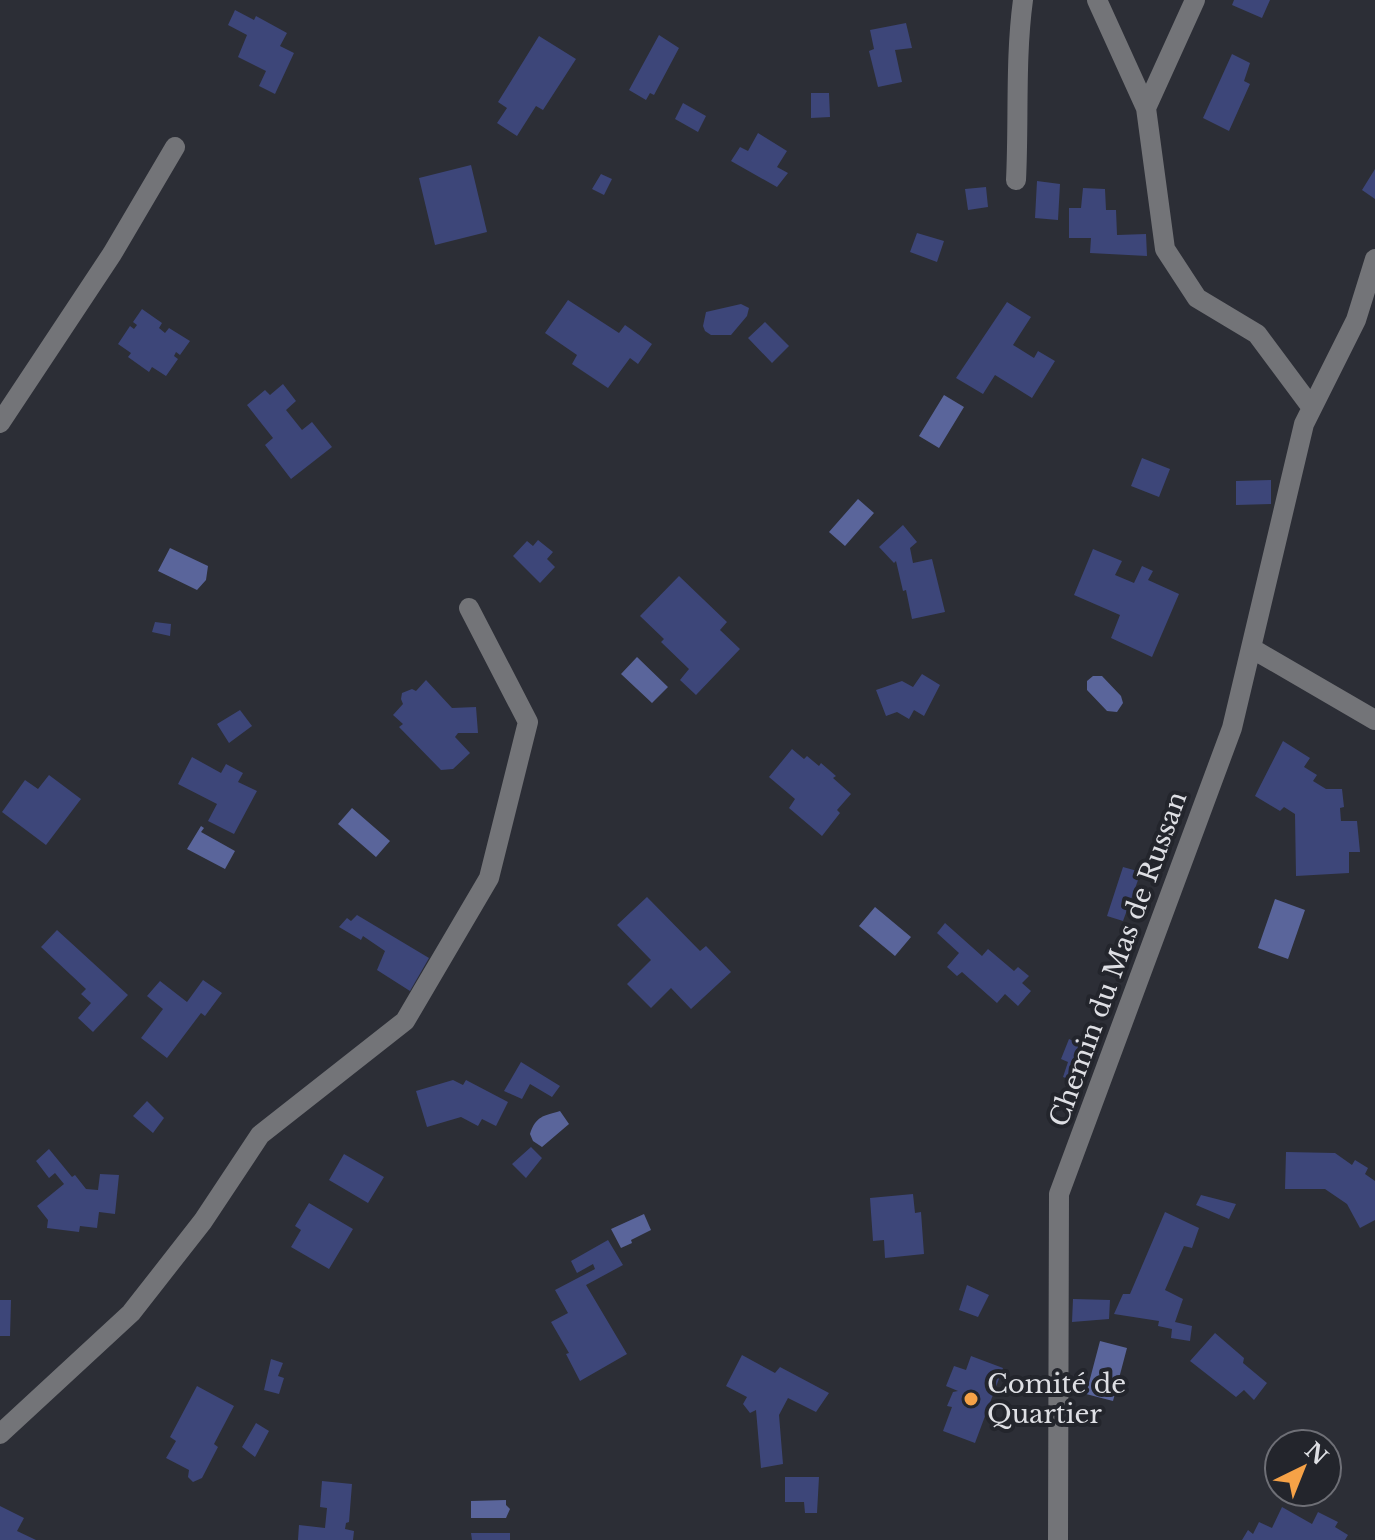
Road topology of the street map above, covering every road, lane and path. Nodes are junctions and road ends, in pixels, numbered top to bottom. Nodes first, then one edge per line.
1 (1023, 0) edge
2 (1097, 0) edge
3 (1195, 0) edge
4 (1146, 108) junction
5 (175, 147) dead end
6 (1016, 180) dead end
7 (1375, 259) edge
8 (1312, 408) junction
9 (0, 423) edge
10 (469, 608) dead end
11 (1251, 648) junction
12 (1375, 720) edge
13 (0, 1434) edge
14 (1058, 1540) edge

1 - 6 street
2 - 4 street
3 - 4 street
4 - 8 street
5 - 9 street
7 - 8 street, Chemin du Mas de Russan
8 - 11 street, Chemin du Mas de Russan
10 - 13 street
11 - 12 street
11 - 14 street, Chemin du Mas de Russan

